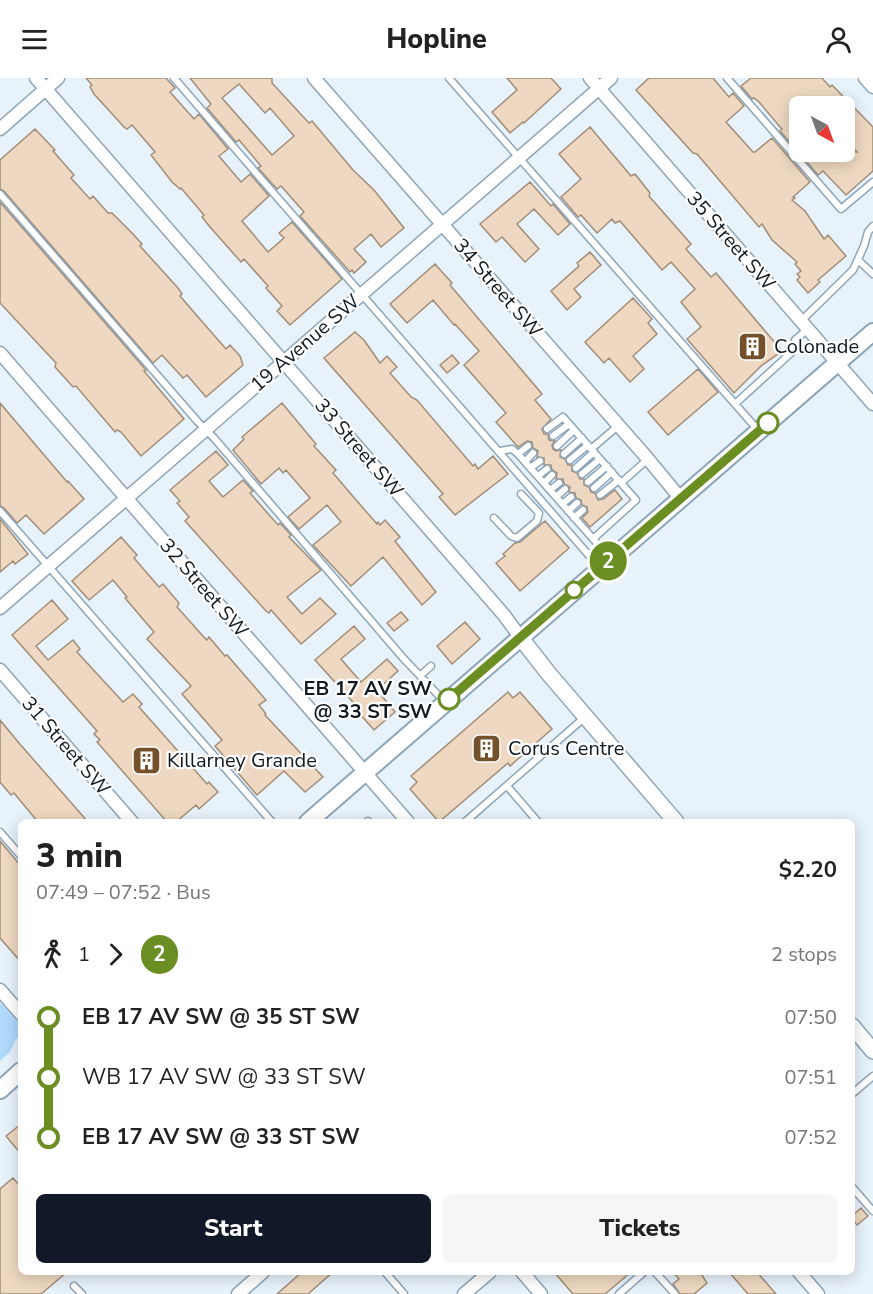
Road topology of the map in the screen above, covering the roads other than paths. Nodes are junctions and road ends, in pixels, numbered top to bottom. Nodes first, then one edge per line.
1 (36, 78) edge
2 (58, 78) edge
3 (174, 78) edge
4 (314, 78) edge
5 (449, 78) edge
6 (590, 78) edge
7 (611, 78) edge
8 (727, 78) edge
9 (865, 78) edge
10 (873, 87) edge
11 (599, 88) junction
12 (46, 89) junction
13 (0, 129) edge
14 (519, 158) junction
15 (873, 182) edge
16 (0, 194) edge
17 (441, 225) junction
18 (873, 226) edge
19 (858, 260) junction
20 (873, 274) edge
21 (361, 295) junction
22 (804, 325) junction
23 (873, 332) edge
24 (0, 353) edge
25 (284, 362) junction
26 (837, 363) junction
27 (735, 404) junction
28 (873, 404) edge
29 (569, 424) junction
30 (618, 426) junction
31 (548, 429) dead end
32 (206, 430) junction
33 (574, 430) junction
34 (759, 431) junction
35 (553, 436) dead end
36 (582, 438) junction
37 (528, 446) dead end
38 (557, 446) dead end
39 (591, 449) junction
40 (500, 451) junction
41 (533, 453) dead end
42 (518, 454) junction
43 (564, 454) dead end
44 (600, 459) junction
45 (648, 459) junction
46 (570, 460) dead end
47 (540, 461) dead end
48 (525, 462) junction
49 (607, 466) junction
50 (530, 468) junction
51 (576, 468) dead end
52 (547, 469) dead end
53 (612, 472) junction
54 (582, 474) dead end
55 (552, 475) dead end
56 (538, 476) junction
57 (620, 481) junction
58 (588, 482) dead end
59 (544, 483) junction
60 (559, 483) dead end
61 (594, 488) dead end
62 (565, 489) dead end
63 (550, 490) junction
64 (521, 494) dead end
65 (600, 495) dead end
66 (556, 497) junction
67 (571, 497) dead end
68 (126, 499) junction
69 (681, 500) junction
70 (577, 503) dead end
71 (562, 504) junction
72 (583, 510) dead end
73 (0, 511) edge
74 (568, 511) junction
75 (494, 518) dead end
76 (574, 518) junction
77 (594, 539) junction
78 (606, 564) junction
79 (49, 566) junction
80 (0, 608) edge
81 (520, 637) junction
82 (431, 666) dead end
83 (0, 670) edge
84 (421, 675) junction
85 (445, 702) junction
86 (585, 717) junction
87 (364, 772) junction
88 (507, 786) junction
89 (129, 819) edge
90 (270, 819) edge
91 (312, 819) edge
92 (405, 819) edge
93 (468, 819) edge
94 (535, 819) edge
95 (673, 819) edge
96 (0, 832) edge
97 (18, 853) edge
98 (0, 990) edge
99 (18, 1011) edge
100 (855, 1029) edge
101 (872, 1047) edge
102 (18, 1074) edge
103 (873, 1076) edge
104 (0, 1090) edge
105 (855, 1091) edge
106 (855, 1190) edge
107 (873, 1211) edge
108 (260, 1275) edge
109 (388, 1275) edge
110 (486, 1275) edge
111 (525, 1275) edge
112 (641, 1275) edge
113 (658, 1275) edge
114 (802, 1275) edge
115 (74, 1286) dead end
116 (82, 1294) edge
117 (238, 1294) edge
118 (404, 1294) edge
119 (464, 1294) edge
120 (541, 1294) edge
121 (619, 1294) edge
122 (675, 1294) edge
123 (818, 1294) edge

1 - 12 street, 33 Street SW
2 - 12 street
3 - 21 lane
4 - 17 street, 34 Street SW
5 - 14 lane
6 - 11 street, 35 Street SW
7 - 11 street, 19 Avenue SW
8 - 15 lane
9 - 10 street
11 - 14 street, 19 Avenue SW
11 - 22 street, 35 Street SW
12 - 13 street
12 - 25 street, 33 Street SW
14 - 17 street, 19 Avenue SW
14 - 27 lane
16 - 32 lane
17 - 21 street, 19 Avenue SW
17 - 30 street, 34 Street SW
18 - 19 lane
19 - 20 lane
19 - 22 lane
21 - 25 street, 19 Avenue SW
21 - 40 lane
22 - 26 street, 35 Street SW
22 - 27 lane
23 - 26 main road
24 - 68 street, 32 Street SW
25 - 32 street, 19 Avenue SW
25 - 81 street, 33 Street SW
26 - 28 street, 35 Street SW
26 - 34 main road
27 - 34 lane
29 - 31 lane
29 - 33 lane
29 - 35 lane
30 - 39 lane
30 - 45 street, 34 Street SW
32 - 68 street, 19 Avenue SW
32 - 84 lane
33 - 36 lane
33 - 38 lane
34 - 69 main road
36 - 39 lane
36 - 43 lane
37 - 42 lane
39 - 44 lane
39 - 46 lane
39 - 51 lane
40 - 42 lane
40 - 78 lane
41 - 48 lane
42 - 48 lane
44 - 49 lane
44 - 54 lane
45 - 57 lane
45 - 69 street, 34 Street SW
47 - 50 lane
48 - 50 lane
49 - 53 lane
49 - 58 lane
50 - 56 lane
52 - 56 lane
53 - 57 lane
53 - 61 lane
55 - 59 lane
56 - 59 lane
57 - 65 lane
57 - 77 lane
59 - 63 lane
60 - 63 lane
62 - 66 lane
63 - 66 lane
64 - 75 lane
66 - 71 lane
67 - 71 lane
68 - 79 street, 19 Avenue SW
68 - 87 street, 32 Street SW
69 - 78 main road
70 - 74 lane
71 - 74 lane
72 - 76 lane
73 - 79 lane
74 - 76 lane
76 - 77 lane
77 - 78 lane
78 - 81 main road
79 - 80 street, 19 Avenue SW
79 - 90 lane
81 - 85 main road
81 - 86 street, 33 Street SW
82 - 84 lane
83 - 89 street, 31 Street SW
84 - 85 lane
85 - 87 main road
86 - 88 lane
86 - 95 street, 33 Street SW
87 - 91 main road
87 - 92 street, 32 Street SW
88 - 93 lane
88 - 94 lane
96 - 97 lane
98 - 99 street
100 - 101 street
102 - 104 main road
103 - 105 lane
106 - 107 lane
108 - 117 street
109 - 118 lane
110 - 119 street
111 - 120 street
112 - 121 lane
113 - 122 lane
114 - 123 street
115 - 116 lane

